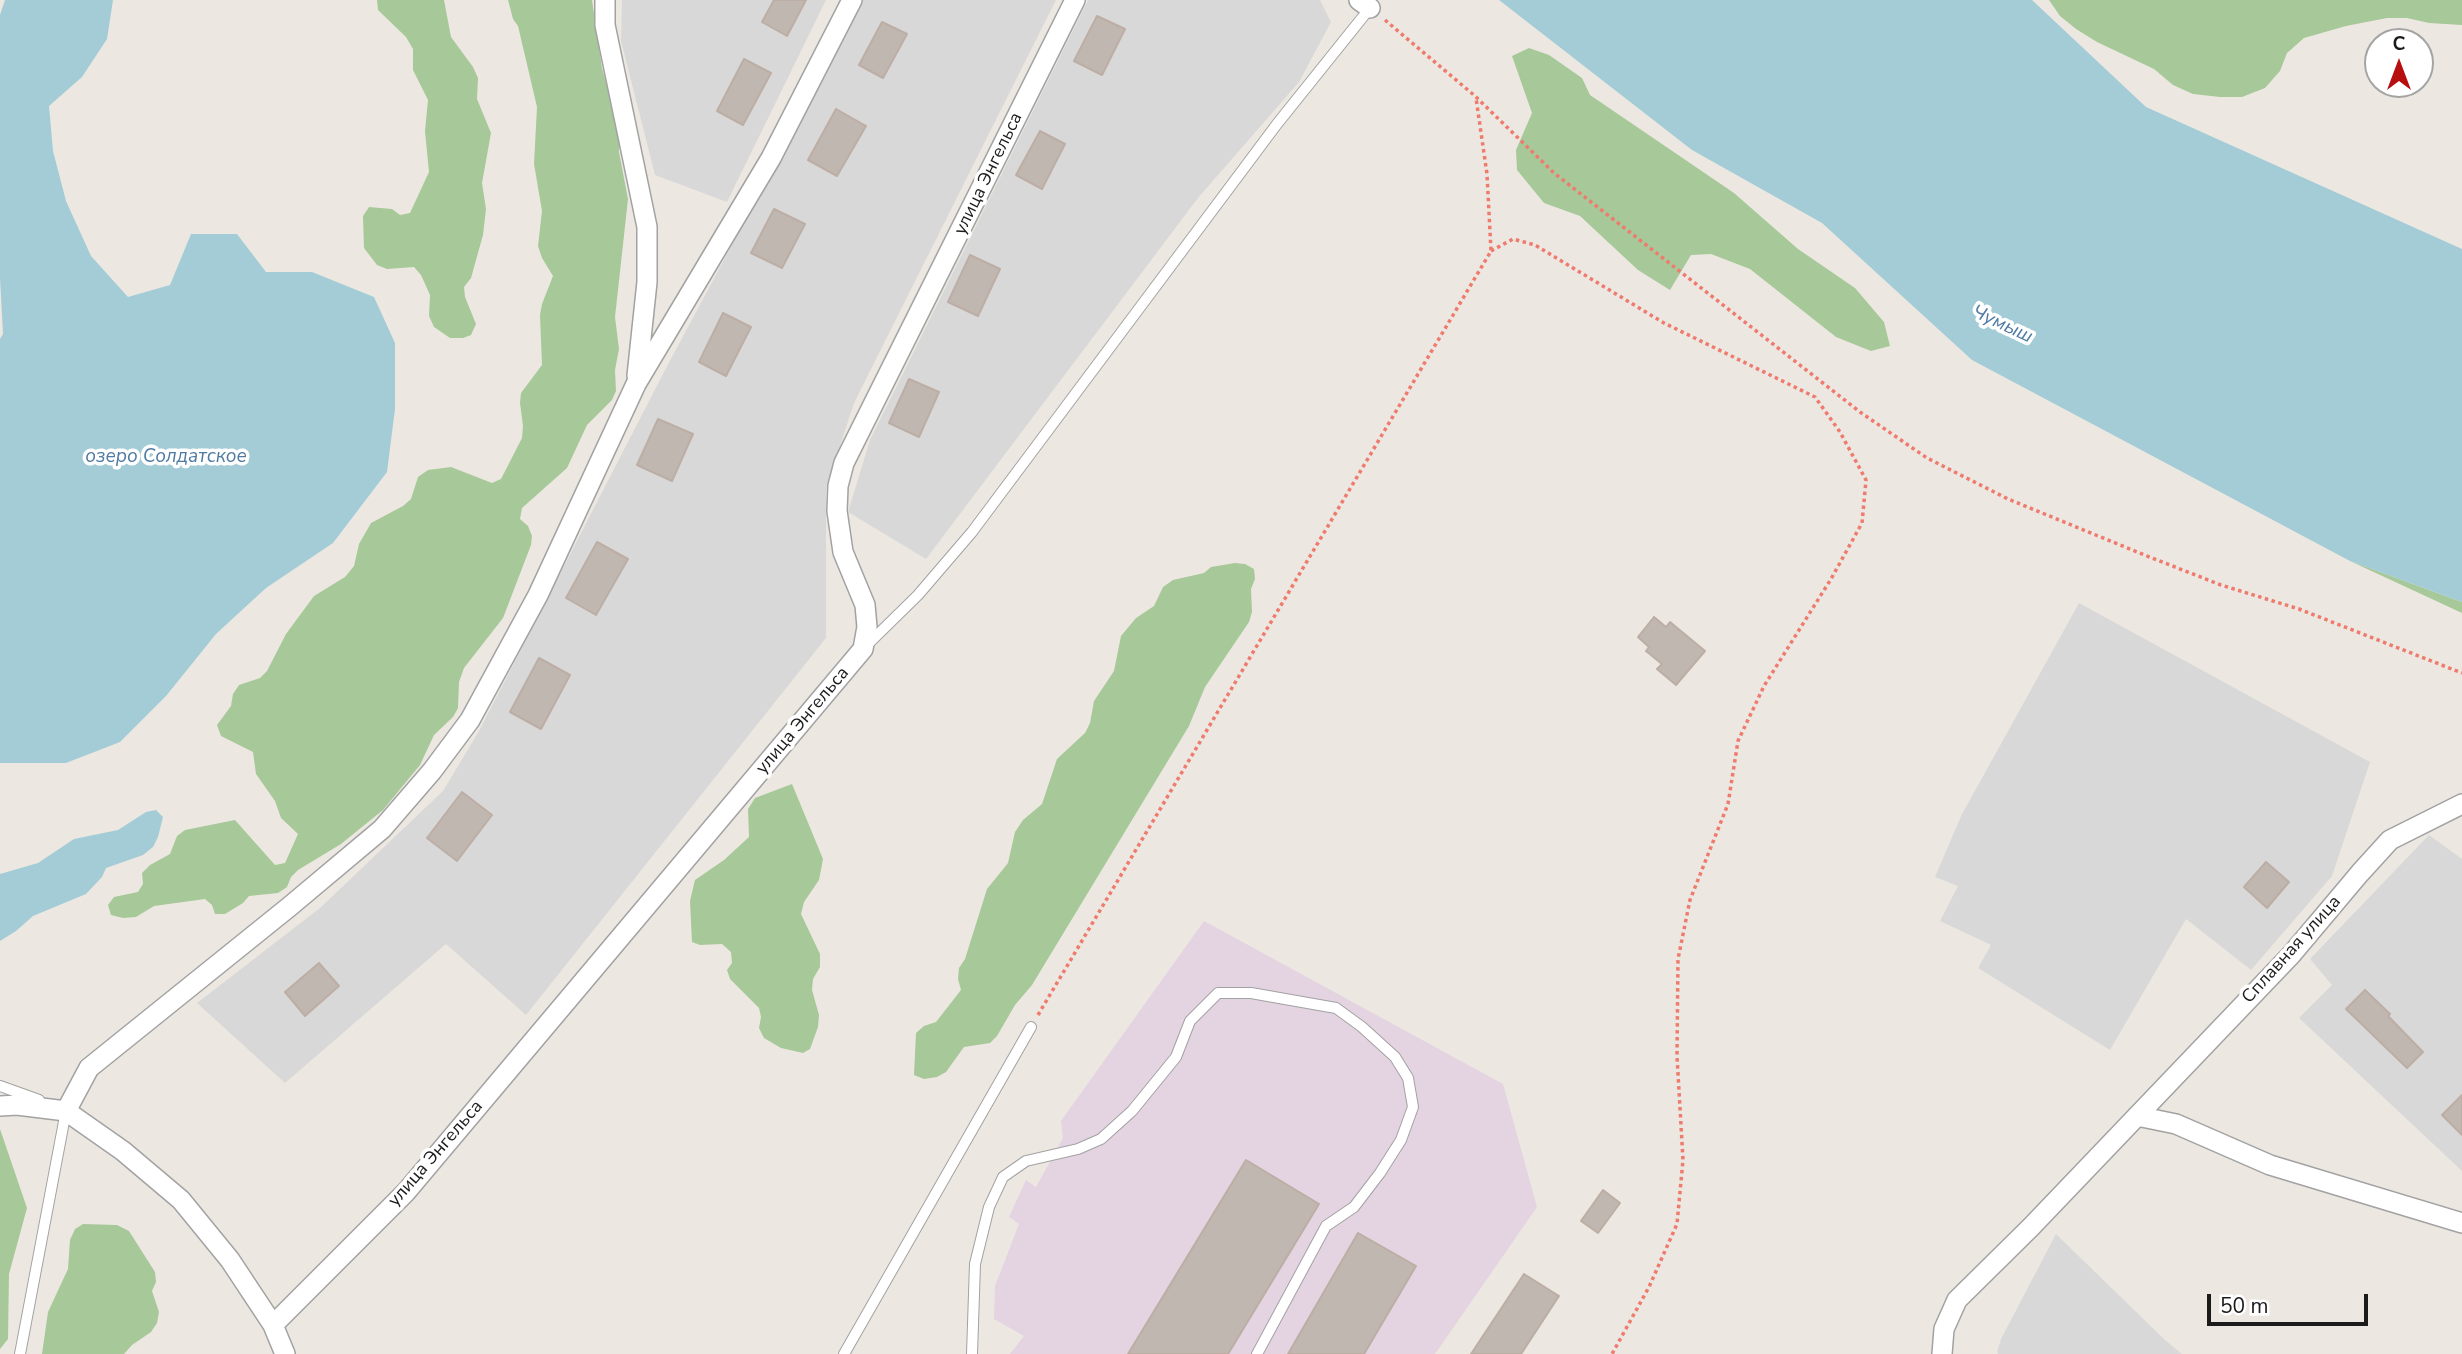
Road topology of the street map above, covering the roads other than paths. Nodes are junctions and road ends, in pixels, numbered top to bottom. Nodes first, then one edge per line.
1 (605, 0) edge
2 (852, 0) edge
3 (1074, 0) edge
4 (1365, 4) edge
5 (636, 384) junction
6 (863, 649) junction
7 (2462, 804) edge
8 (1031, 1027) road end
9 (0, 1086) edge
10 (0, 1106) edge
11 (66, 1111) junction
12 (2137, 1116) junction
13 (2462, 1223) edge
14 (273, 1325) junction
15 (20, 1354) edge
16 (285, 1354) edge
17 (844, 1354) edge
18 (972, 1354) edge
19 (1256, 1354) edge
20 (1942, 1354) edge

1 - 5 street
2 - 5 street
3 - 6 street, улица Энгельса
4 - 6 lane
5 - 11 street
6 - 14 street, улица Энгельса
7 - 12 street, Сплавная улица
8 - 17 lane
9 - 11 lane
10 - 11 street
11 - 14 street
11 - 15 lane
12 - 13 street
12 - 20 street, Сплавная улица
14 - 16 street
18 - 19 lane

